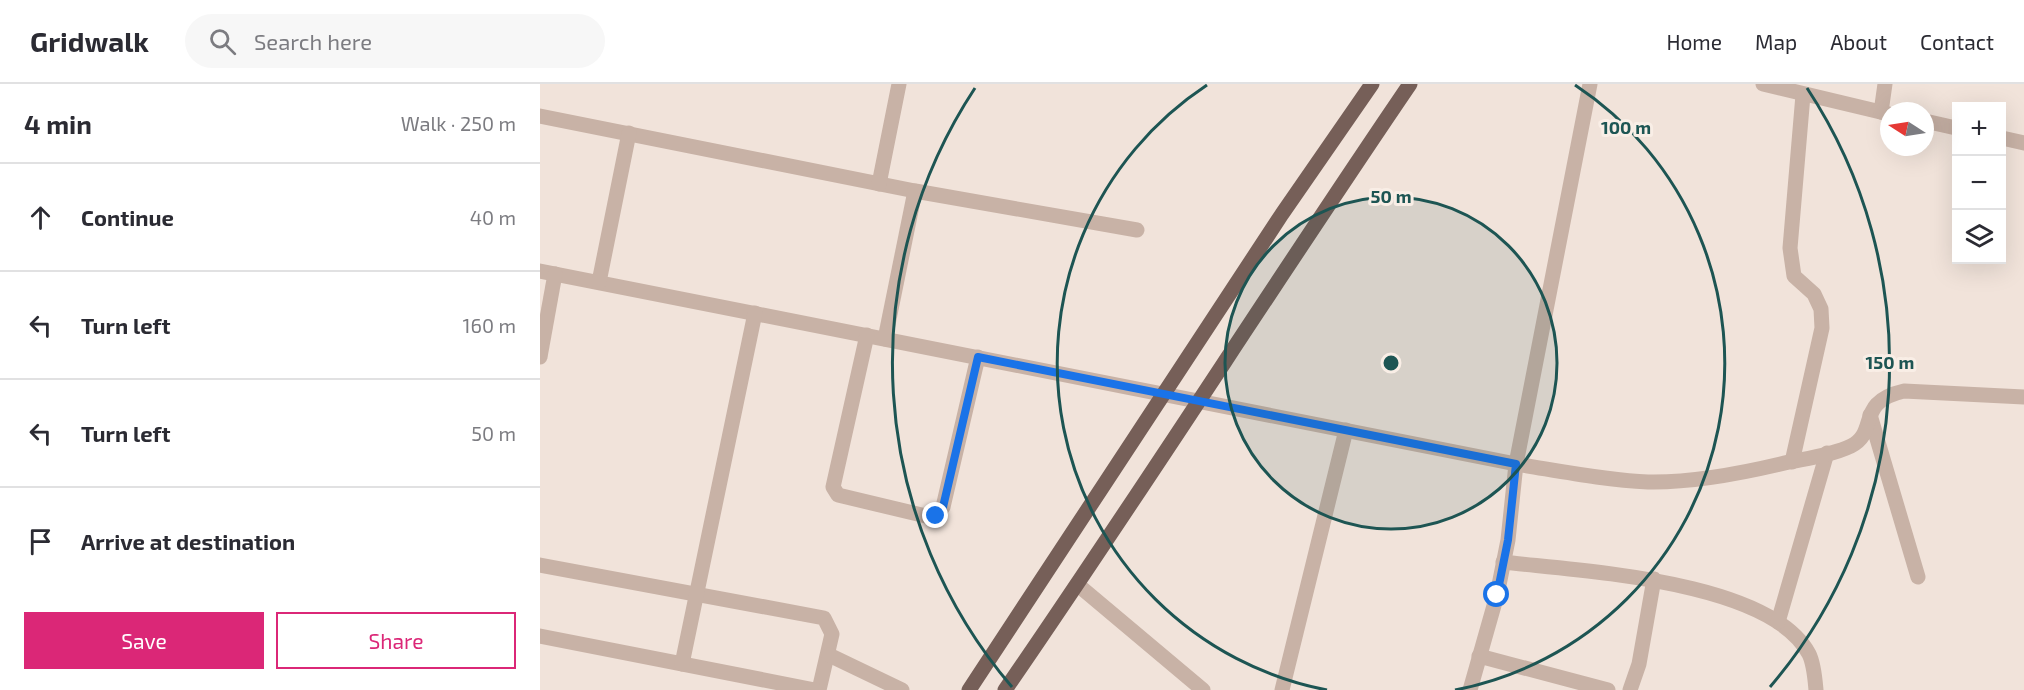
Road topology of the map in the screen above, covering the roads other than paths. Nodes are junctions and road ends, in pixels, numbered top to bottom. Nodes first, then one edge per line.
1 (899, 84) edge
2 (1372, 84) edge
3 (1410, 84) edge
4 (1590, 84) edge
5 (1762, 84) edge
6 (1885, 84) edge
7 (1803, 95) junction
8 (1885, 102) edge
9 (1880, 112) edge
10 (540, 116) edge
11 (1934, 123) edge
12 (1952, 127) edge
13 (629, 133) junction
14 (2006, 139) edge
15 (2024, 143) edge
16 (879, 184) junction
17 (915, 191) junction
18 (1137, 230) dead end
19 (548, 272) edge
20 (599, 282) junction
21 (755, 313) junction
22 (867, 335) junction
23 (885, 339) junction
24 (540, 357) edge
25 (978, 357) junction
26 (1164, 396) junction
27 (2024, 397) edge
28 (1197, 402) junction
29 (1870, 415) junction
30 (1346, 430) junction
31 (1827, 453) junction
32 (1792, 462) junction
33 (1516, 464) junction
34 (1503, 562) junction
35 (540, 565) edge
36 (1918, 577) dead end
37 (1653, 579) junction
38 (1078, 585) junction
39 (696, 592) junction
40 (1778, 622) junction
41 (540, 636) edge
42 (829, 655) junction
43 (1479, 656) junction
44 (682, 664) junction
45 (817, 690) edge
46 (902, 690) edge
47 (969, 690) edge
48 (1005, 690) edge
49 (1203, 690) edge
50 (1282, 690) edge
51 (1470, 690) edge
52 (1608, 690) edge
53 (1630, 690) edge
54 (1816, 690) edge

1 - 16 street
2 - 26 main road
3 - 28 main road
4 - 33 street
5 - 7 street
6 - 8 street
7 - 9 street
7 - 32 street
10 - 13 street
11 - 12 street
13 - 16 street
13 - 20 street
14 - 15 street
16 - 17 street
17 - 18 street
17 - 23 street
19 - 20 street
19 - 24 street
20 - 21 street
21 - 22 street
21 - 39 street
22 - 23 street
22 - 25 street
23 - 25 street
25 - 26 street
26 - 28 street
26 - 47 main road
27 - 29 street
28 - 30 street
28 - 38 main road
29 - 31 street
29 - 36 street
30 - 33 street
30 - 50 street
31 - 32 street
31 - 40 street
32 - 33 street
33 - 34 street
34 - 37 street
34 - 43 street
35 - 39 street
37 - 40 street
37 - 53 street
38 - 48 main road
38 - 49 street
39 - 42 street
39 - 44 street
40 - 54 street
41 - 44 street
42 - 45 street
42 - 46 street
43 - 51 street
43 - 52 street
44 - 45 street

